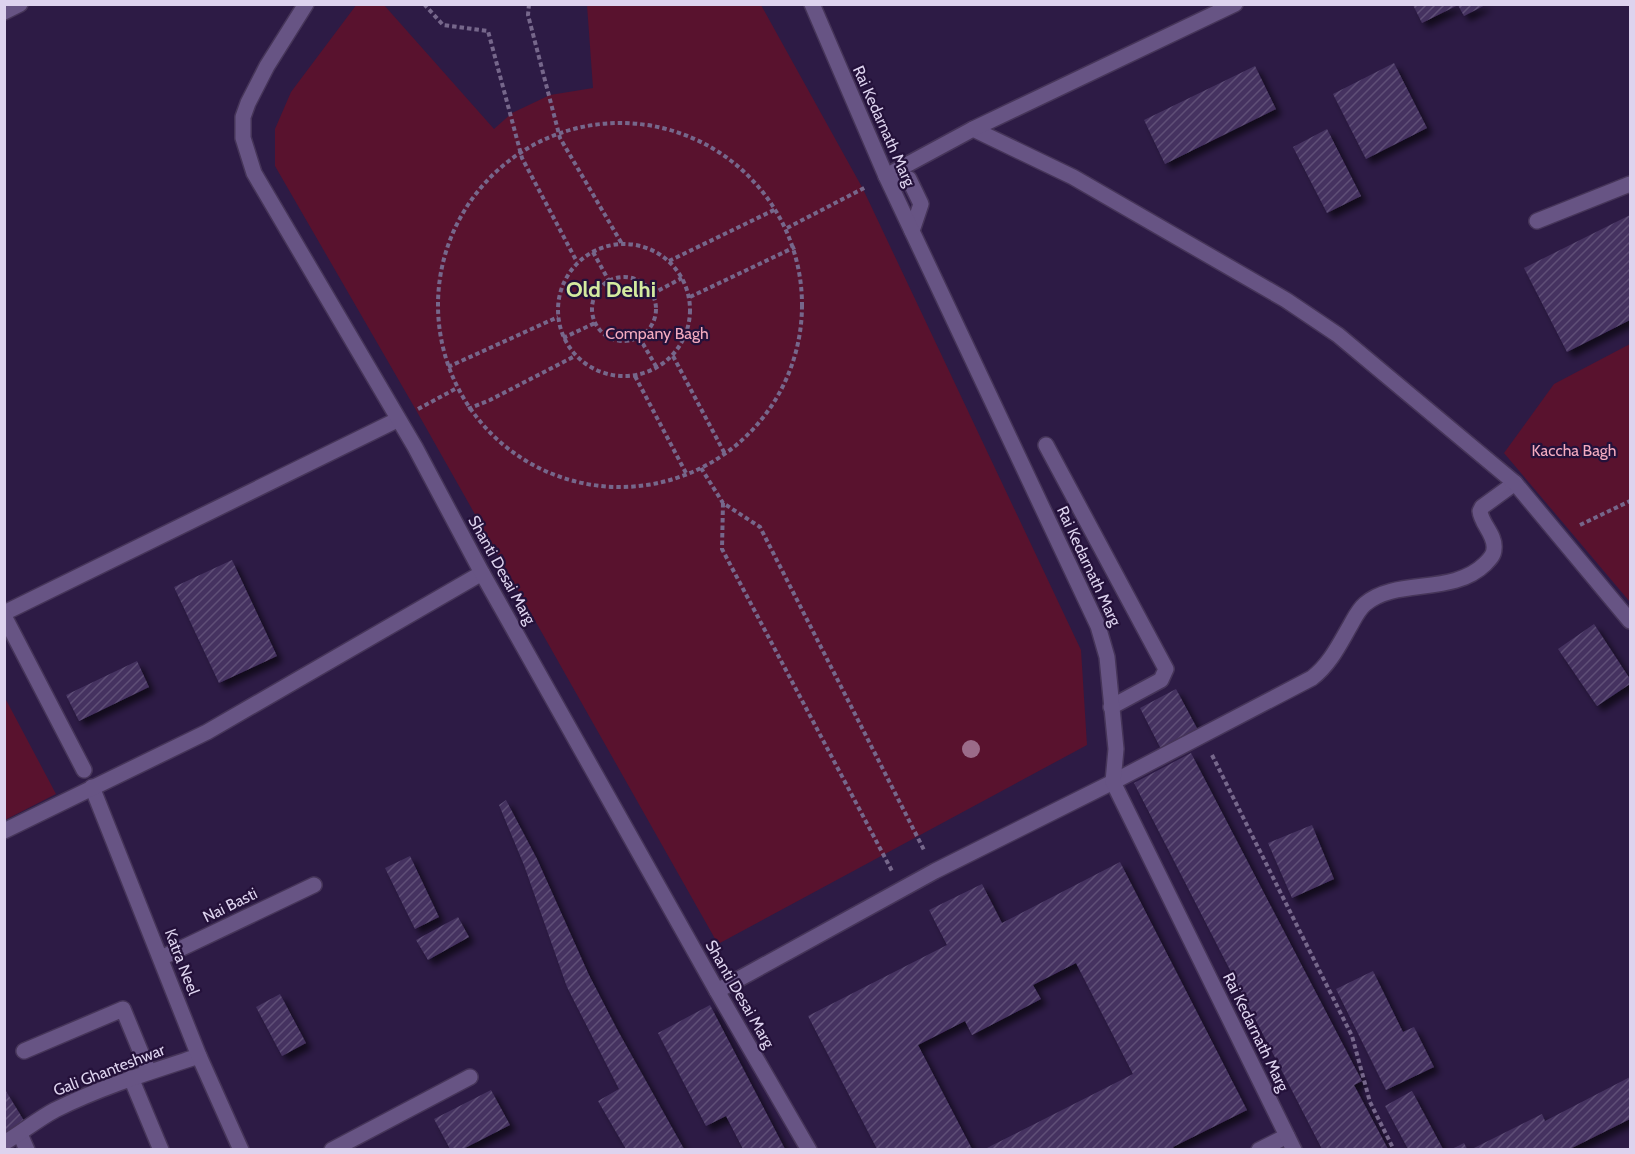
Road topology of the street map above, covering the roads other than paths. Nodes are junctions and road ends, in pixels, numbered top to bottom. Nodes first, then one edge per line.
1 (20, 4) edge
2 (306, 4) edge
3 (812, 4) edge
4 (1235, 4) edge
5 (4, 12) edge
6 (973, 129) junction
7 (886, 176) junction
8 (1630, 184) edge
9 (1537, 221) dead end
10 (397, 420) junction
11 (1046, 445) dead end
12 (1515, 483) junction
13 (482, 573) junction
14 (4, 614) edge
15 (1630, 621) edge
16 (1111, 707) junction
17 (84, 770) dead end
18 (1113, 782) junction
19 (92, 787) junction
20 (4, 831) edge
21 (314, 885) dead end
22 (161, 958) junction
23 (717, 991) junction
24 (24, 1051) dead end
25 (199, 1056) junction
26 (149, 1072) junction
27 (470, 1077) dead end
28 (131, 1078) junction
29 (20, 1134) junction
30 (1287, 1136) junction
31 (4, 1143) edge
32 (27, 1149) edge
33 (161, 1149) edge
34 (241, 1149) edge
35 (332, 1149) edge
36 (809, 1149) edge
37 (1259, 1149) edge
38 (1294, 1149) edge

1 - 5 street
2 - 10 street, Shanti Desai Marg
3 - 7 street, Rai Kedarnath Marg
4 - 6 street
6 - 7 street
6 - 12 street
7 - 16 street, Rai Kedarnath Marg
8 - 9 street
10 - 13 street, Shanti Desai Marg
10 - 14 street
11 - 16 street
12 - 15 street
12 - 18 street
13 - 19 street
13 - 23 street, Shanti Desai Marg
14 - 17 street
16 - 18 street, Rai Kedarnath Marg
18 - 23 street
18 - 30 street, Rai Kedarnath Marg
19 - 20 street
19 - 22 street, Katra Neel
21 - 22 street, Nai Basti
22 - 25 street, Katra Neel
23 - 36 street, Shanti Desai Marg
24 - 26 street
25 - 26 street, Gali Ghanteshwar
25 - 34 street, Katra Neel
26 - 28 street, Gali Ghanteshwar
27 - 35 street
28 - 29 street, Gali Ghanteshwar
28 - 33 street
29 - 31 street, Gali Ghanteshwar
29 - 32 street
30 - 37 street
30 - 38 street, Rai Kedarnath Marg

